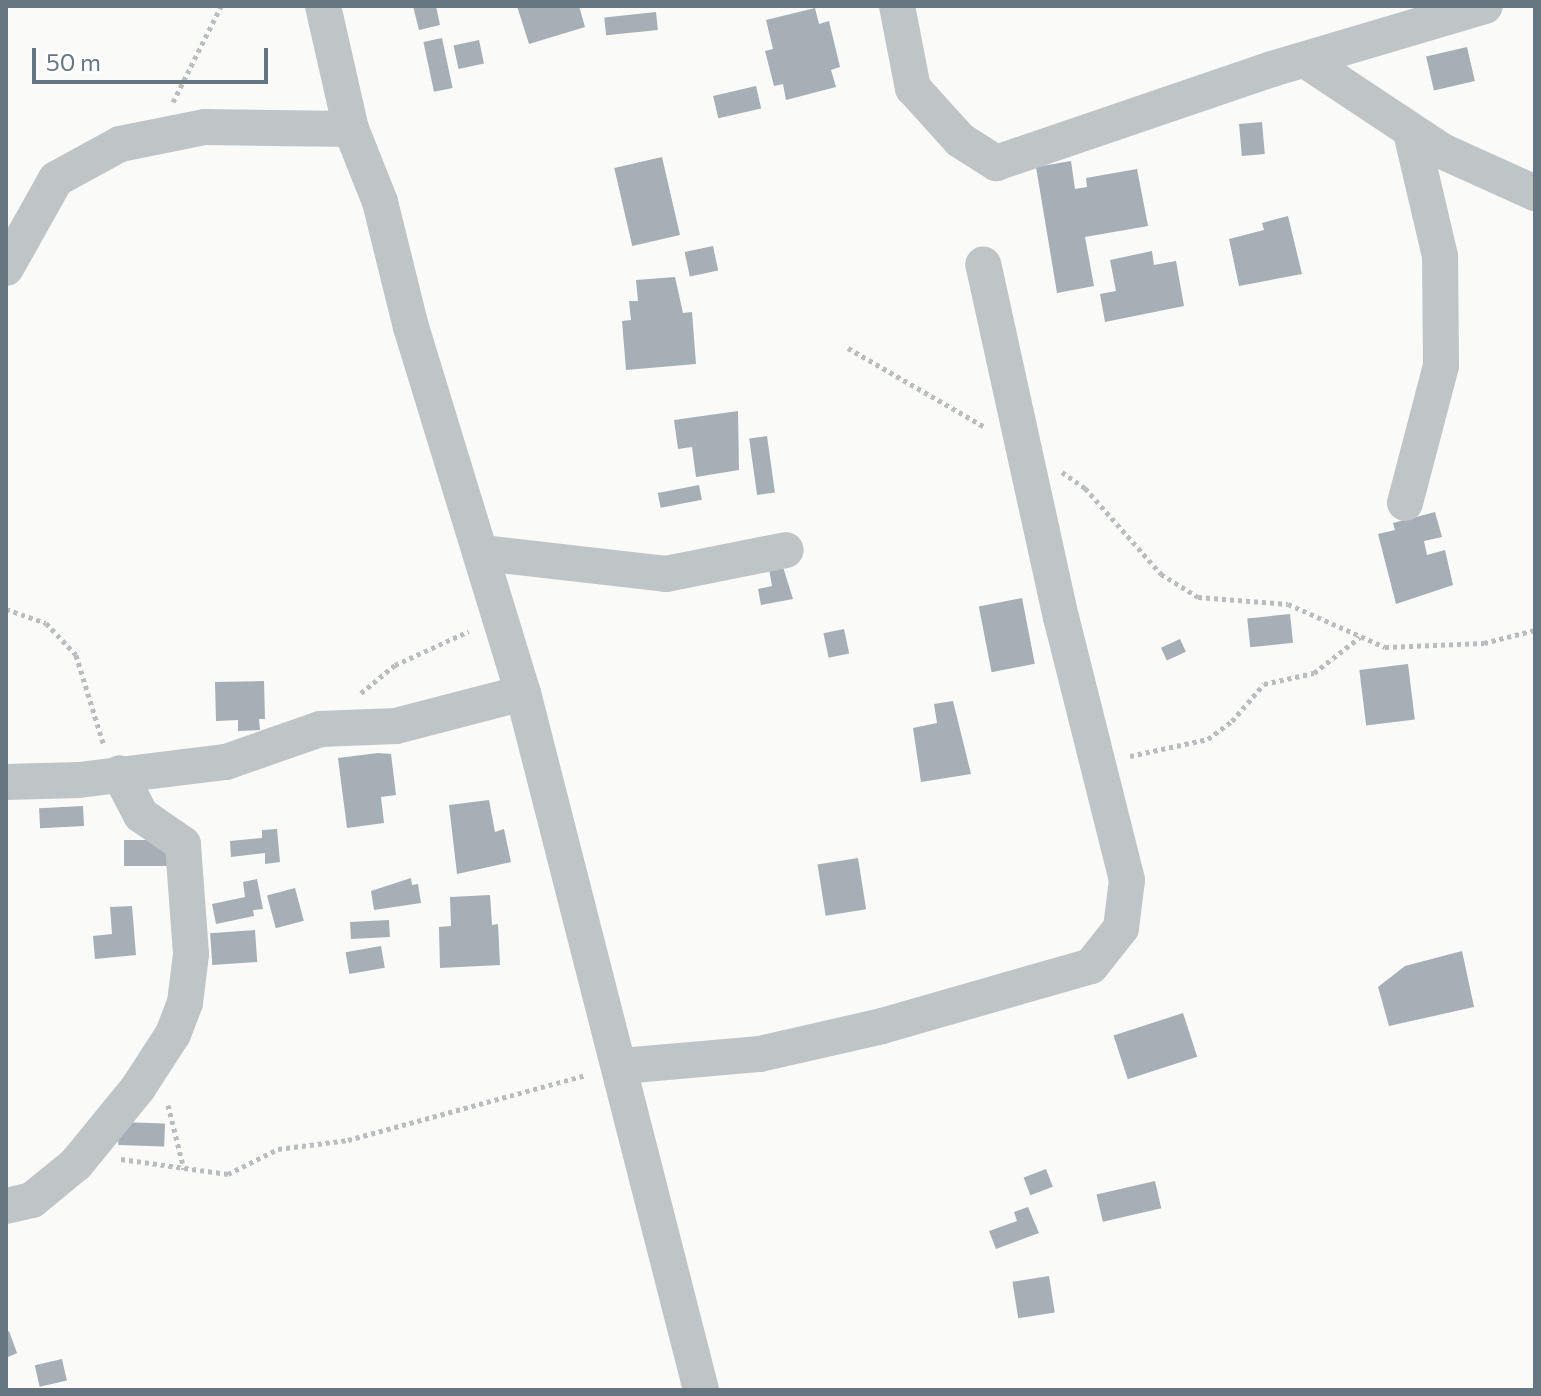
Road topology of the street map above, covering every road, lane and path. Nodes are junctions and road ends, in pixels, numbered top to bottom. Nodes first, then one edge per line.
1 (221, 6) edge
2 (323, 6) edge
3 (897, 6) edge
4 (1485, 6) edge
5 (1308, 62) junction
6 (351, 129) junction
7 (1411, 132) junction
8 (162, 133) junction
9 (1535, 193) edge
10 (15, 238) edge
11 (983, 264) dead end
12 (6, 268) edge
13 (848, 348) dead end
14 (1022, 447) junction
15 (1405, 503) dead end
16 (786, 550) dead end
17 (482, 553) junction
18 (6, 609) edge
19 (500, 614) junction
20 (1535, 630) edge
21 (1360, 637) junction
22 (523, 693) junction
23 (338, 727) junction
24 (1098, 764) junction
25 (119, 773) junction
26 (6, 782) edge
27 (161, 1052) junction
28 (622, 1066) junction
29 (76, 1164) junction
30 (184, 1169) junction
31 (6, 1206) edge
32 (701, 1390) edge

1 - 8 path
2 - 6 street
3 - 5 street
4 - 5 street
5 - 7 street
6 - 8 street
6 - 17 street
7 - 9 street
7 - 15 street
8 - 10 street
10 - 12 street
11 - 14 street
13 - 14 path
14 - 21 path
14 - 24 street
16 - 17 street
17 - 19 street
18 - 25 path
19 - 22 street
19 - 23 path
20 - 21 path
21 - 24 path
22 - 23 street
22 - 28 street
23 - 25 street
24 - 28 street
25 - 26 street
25 - 27 street
27 - 29 street
27 - 30 path
28 - 30 path
28 - 32 street
29 - 30 path
29 - 31 street

